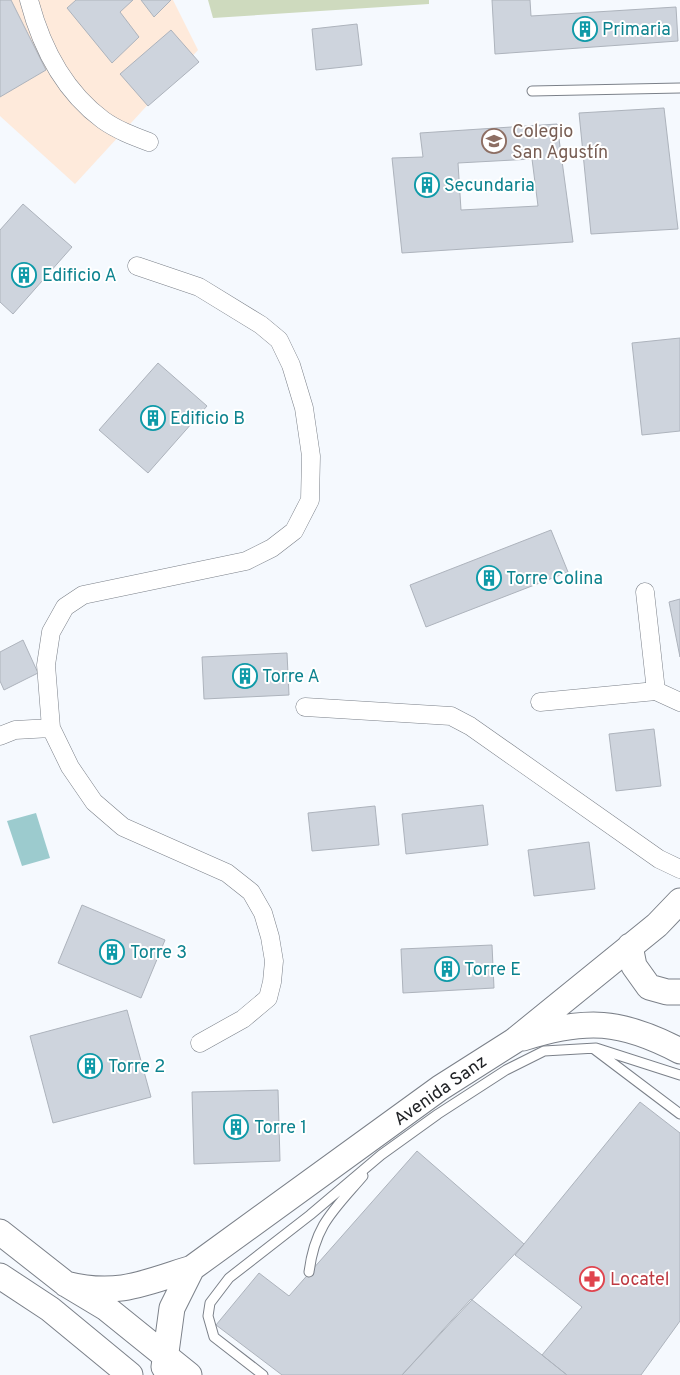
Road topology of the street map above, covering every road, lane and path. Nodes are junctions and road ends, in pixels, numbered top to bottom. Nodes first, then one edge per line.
1 (30, 0) edge
2 (680, 88) edge
3 (532, 90) dead end
4 (149, 142) dead end
5 (137, 266) dead end
6 (645, 592) dead end
7 (656, 691) junction
8 (540, 702) dead end
9 (680, 702) edge
10 (305, 707) dead end
11 (52, 728) junction
12 (0, 736) edge
13 (680, 869) edge
14 (680, 901) edge
15 (630, 946) junction
16 (680, 992) edge
17 (514, 1041) junction
18 (200, 1043) dead end
19 (592, 1048) junction
20 (680, 1051) edge
21 (680, 1075) edge
22 (440, 1088) junction
23 (680, 1114) edge
24 (381, 1155) junction
25 (0, 1232) edge
26 (192, 1268) junction
27 (309, 1272) dead end
28 (0, 1276) edge
29 (66, 1284) junction
30 (164, 1365) edge
31 (130, 1375) edge
32 (189, 1375) edge
33 (263, 1375) edge

1 - 4 street
2 - 3 lane
5 - 11 street
6 - 7 street
7 - 8 street
7 - 9 street
10 - 13 street
11 - 12 street
11 - 18 street
14 - 15 street, Avenida Sanz
15 - 16 street
15 - 17 street, Avenida Sanz
17 - 20 street
17 - 22 street, Avenida Sanz
19 - 21 lane
19 - 23 lane
19 - 24 lane
22 - 24 lane
22 - 26 street, Avenida Sanz
24 - 27 lane
24 - 33 lane
25 - 29 street
26 - 29 street
26 - 30 street
28 - 31 street
29 - 30 street
30 - 32 street

